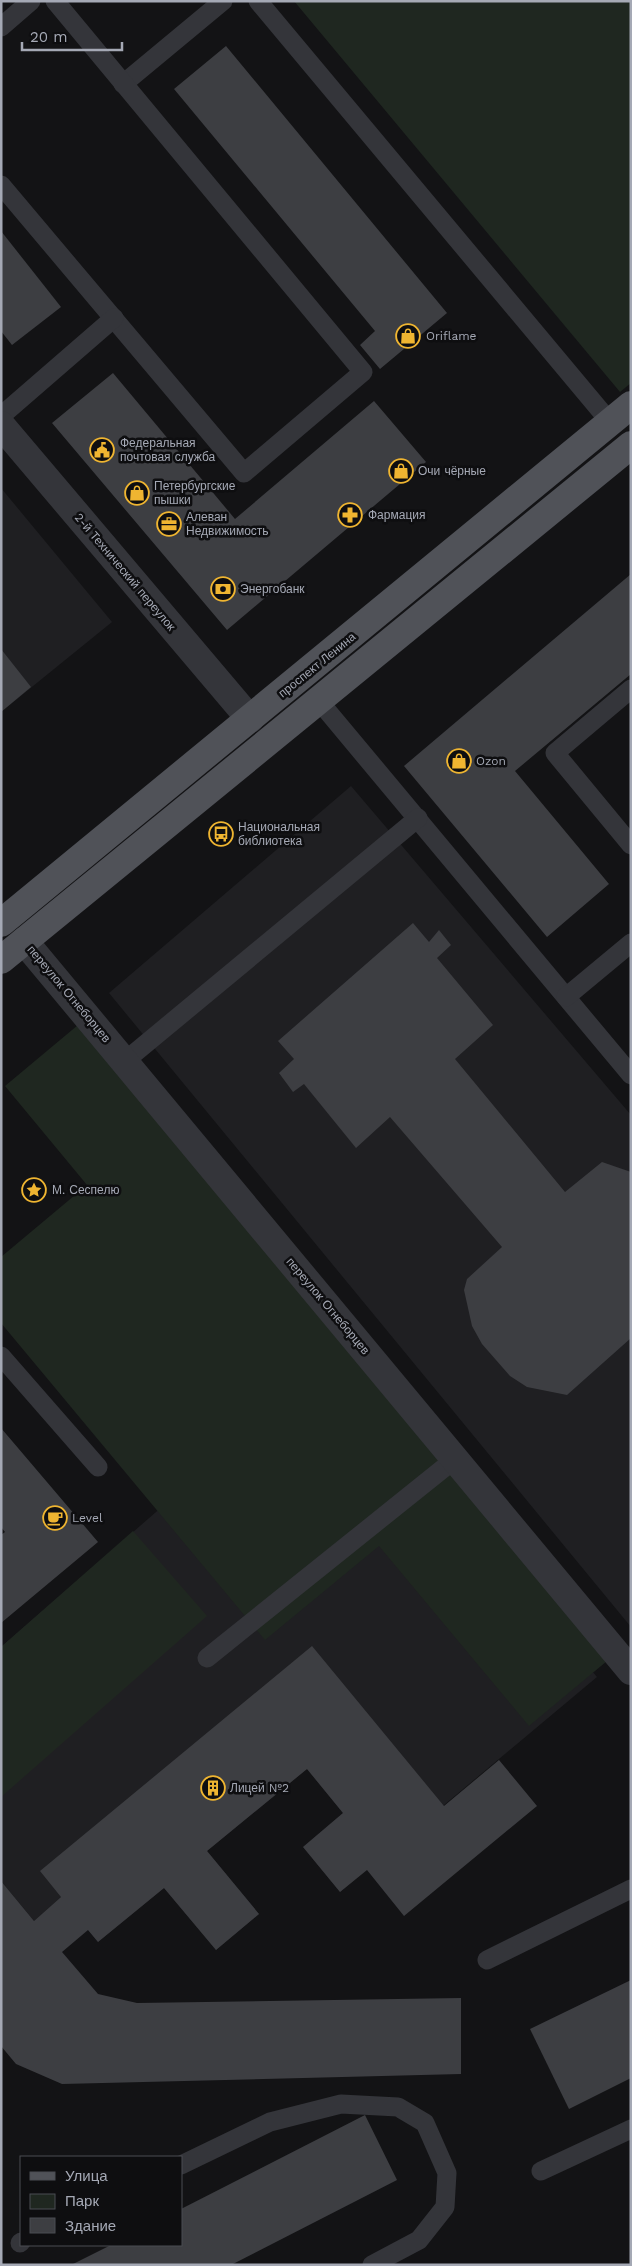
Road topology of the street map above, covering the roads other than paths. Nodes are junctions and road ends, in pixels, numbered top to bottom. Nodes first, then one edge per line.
1 (31, 1) edge
2 (55, 1) edge
3 (222, 1) edge
4 (258, 1) edge
5 (1, 27) edge
6 (123, 84) junction
7 (1, 185) edge
8 (114, 318) junction
9 (631, 405) edge
10 (1, 416) edge
11 (610, 422) junction
12 (1, 425) edge
13 (631, 445) edge
14 (300, 678) junction
15 (631, 689) edge
16 (318, 700) junction
17 (250, 719) junction
18 (268, 742) junction
19 (418, 818) junction
20 (631, 845) edge
21 (4, 921) edge
22 (24, 941) junction
23 (631, 943) edge
24 (1, 960) edge
25 (566, 997) junction
26 (125, 1061) junction
27 (631, 1075) edge
28 (1, 1356) edge
29 (455, 1459) junction
30 (98, 1467) dead end
31 (207, 1658) dead end
32 (631, 1671) edge
33 (631, 1889) edge
34 (487, 1960) dead end
35 (631, 2128) edge
36 (182, 2165) edge
37 (541, 2171) dead end
38 (372, 2265) edge

1 - 5 lane
2 - 6 lane
3 - 6 lane
4 - 11 lane
6 - 8 lane
7 - 8 lane
8 - 10 lane
9 - 11 main road, проспект Ленина
11 - 14 main road, проспект Ленина
12 - 17 street, 2-й Технический переулок
13 - 16 main road
14 - 16 main road
14 - 17 main road, проспект Ленина
15 - 20 lane
16 - 18 main road
16 - 19 lane
17 - 18 main road
17 - 21 main road, проспект Ленина
18 - 22 main road
19 - 25 lane
19 - 26 lane
21 - 22 main road
22 - 24 main road
22 - 26 street, переулок Огнеборцев
23 - 25 lane
25 - 27 lane
26 - 29 street, переулок Огнеборцев
28 - 30 lane
29 - 31 lane
29 - 32 street, переулок Огнеборцев
33 - 34 lane
35 - 37 lane
36 - 38 lane

